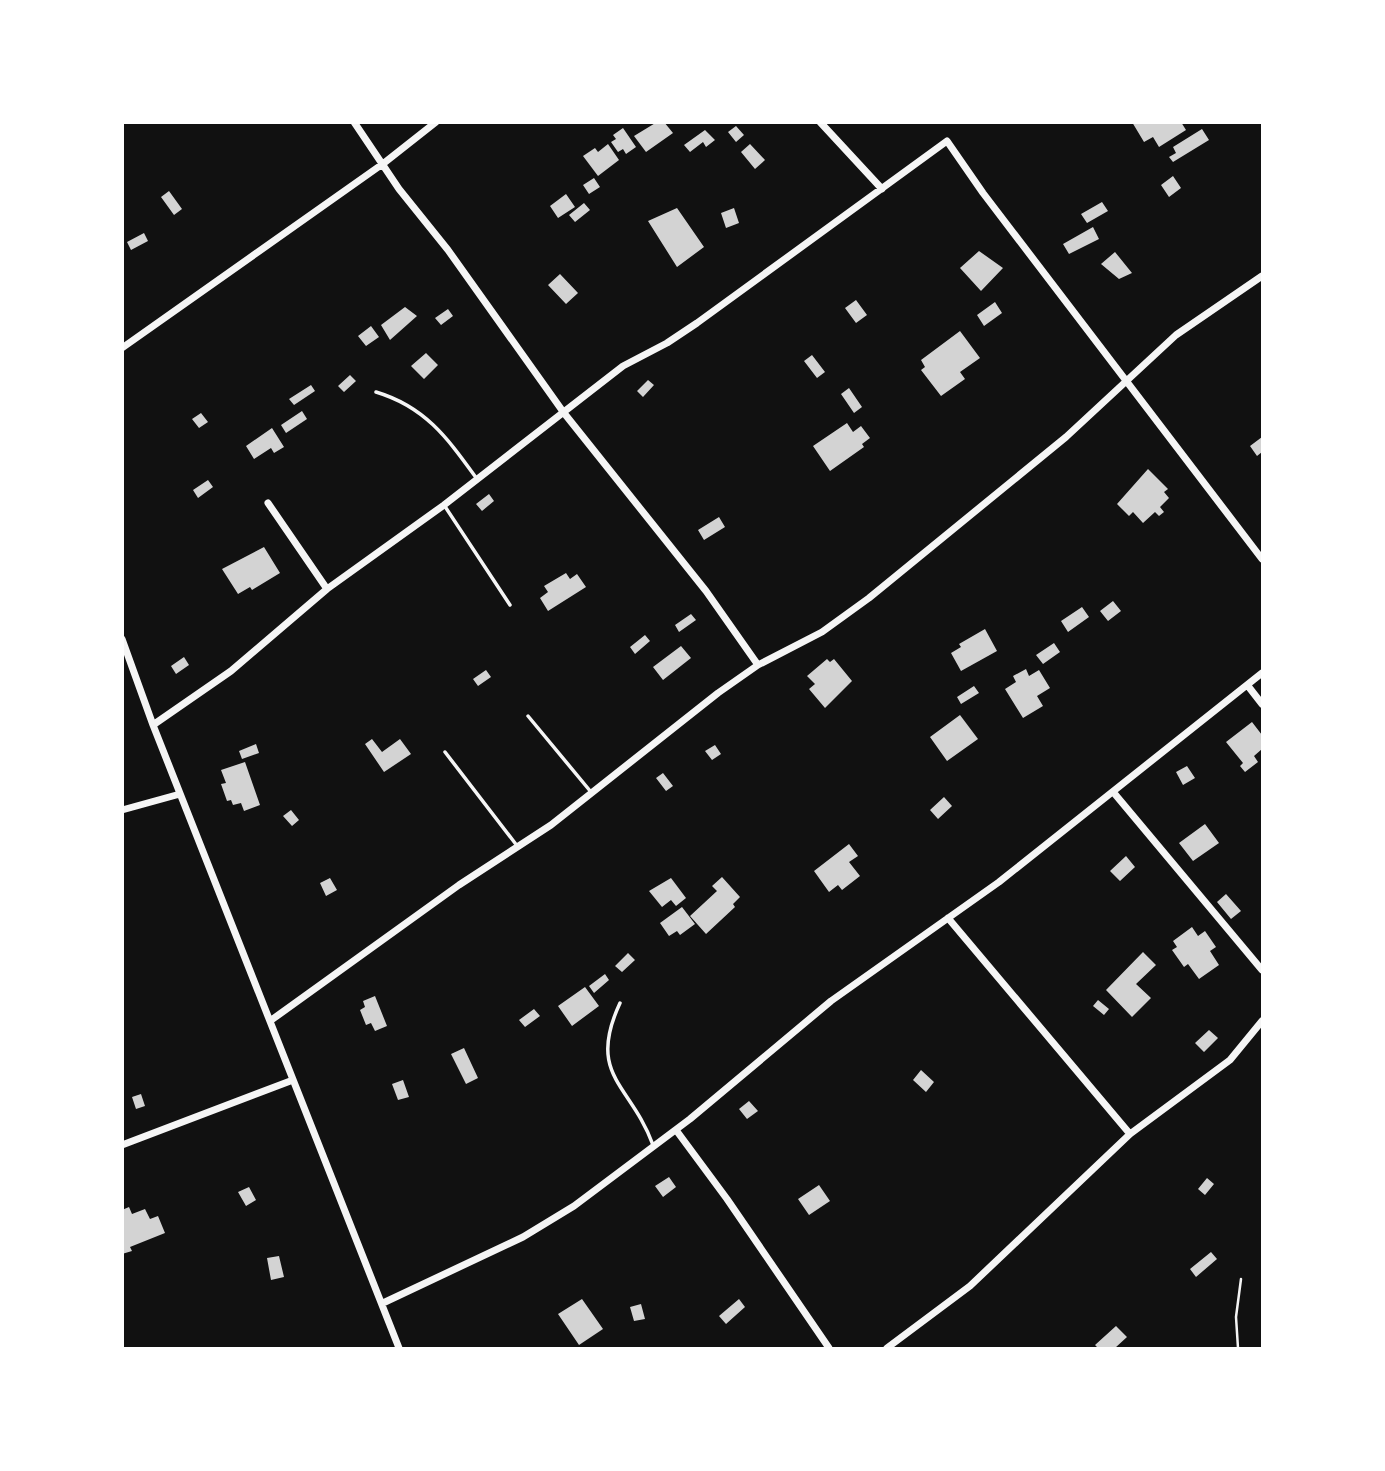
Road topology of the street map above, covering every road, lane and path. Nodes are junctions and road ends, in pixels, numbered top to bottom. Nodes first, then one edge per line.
1 (354, 122) edge
2 (436, 122) edge
3 (820, 122) edge
4 (384, 163) junction
5 (882, 189) junction
6 (1262, 276) edge
7 (122, 348) edge
8 (1129, 380) junction
9 (376, 392) dead end
10 (564, 413) junction
11 (477, 479) junction
12 (268, 503) dead end
13 (444, 505) junction
14 (1262, 559) edge
15 (327, 589) junction
16 (510, 605) dead end
17 (122, 639) edge
18 (758, 666) junction
19 (1262, 673) edge
20 (1248, 686) junction
21 (1262, 704) edge
22 (528, 716) dead end
23 (153, 725) junction
24 (445, 752) dead end
25 (592, 793) junction
26 (1114, 793) junction
27 (180, 794) junction
28 (122, 810) edge
29 (518, 847) junction
30 (948, 918) junction
31 (1262, 970) edge
32 (620, 1003) dead end
33 (270, 1021) junction
34 (1262, 1021) edge
35 (293, 1080) junction
36 (676, 1130) junction
37 (1130, 1134) junction
38 (122, 1145) edge
39 (653, 1146) junction
40 (1241, 1279) dead end
41 (383, 1303) junction
42 (399, 1349) edge
43 (829, 1349) edge
44 (887, 1349) edge
45 (1238, 1349) edge

1 - 4 street
2 - 4 street
3 - 5 street
4 - 7 street
4 - 10 street
5 - 8 street
5 - 10 street
6 - 8 street
8 - 14 street
8 - 18 street
9 - 11 lane
10 - 11 street
10 - 18 street
11 - 13 street
12 - 15 street
13 - 15 street
13 - 16 lane
15 - 23 street
17 - 23 street
18 - 25 street
19 - 20 street
20 - 21 street
20 - 26 street
22 - 25 lane
23 - 27 street
24 - 29 lane
25 - 29 street
26 - 30 street
26 - 31 street
27 - 28 street
27 - 33 street
29 - 33 street
30 - 36 street
30 - 37 street
32 - 39 lane
33 - 35 street
34 - 37 street
35 - 38 street
35 - 41 street
36 - 39 street
36 - 43 street
37 - 44 street
39 - 41 street
40 - 45 path
41 - 42 street

